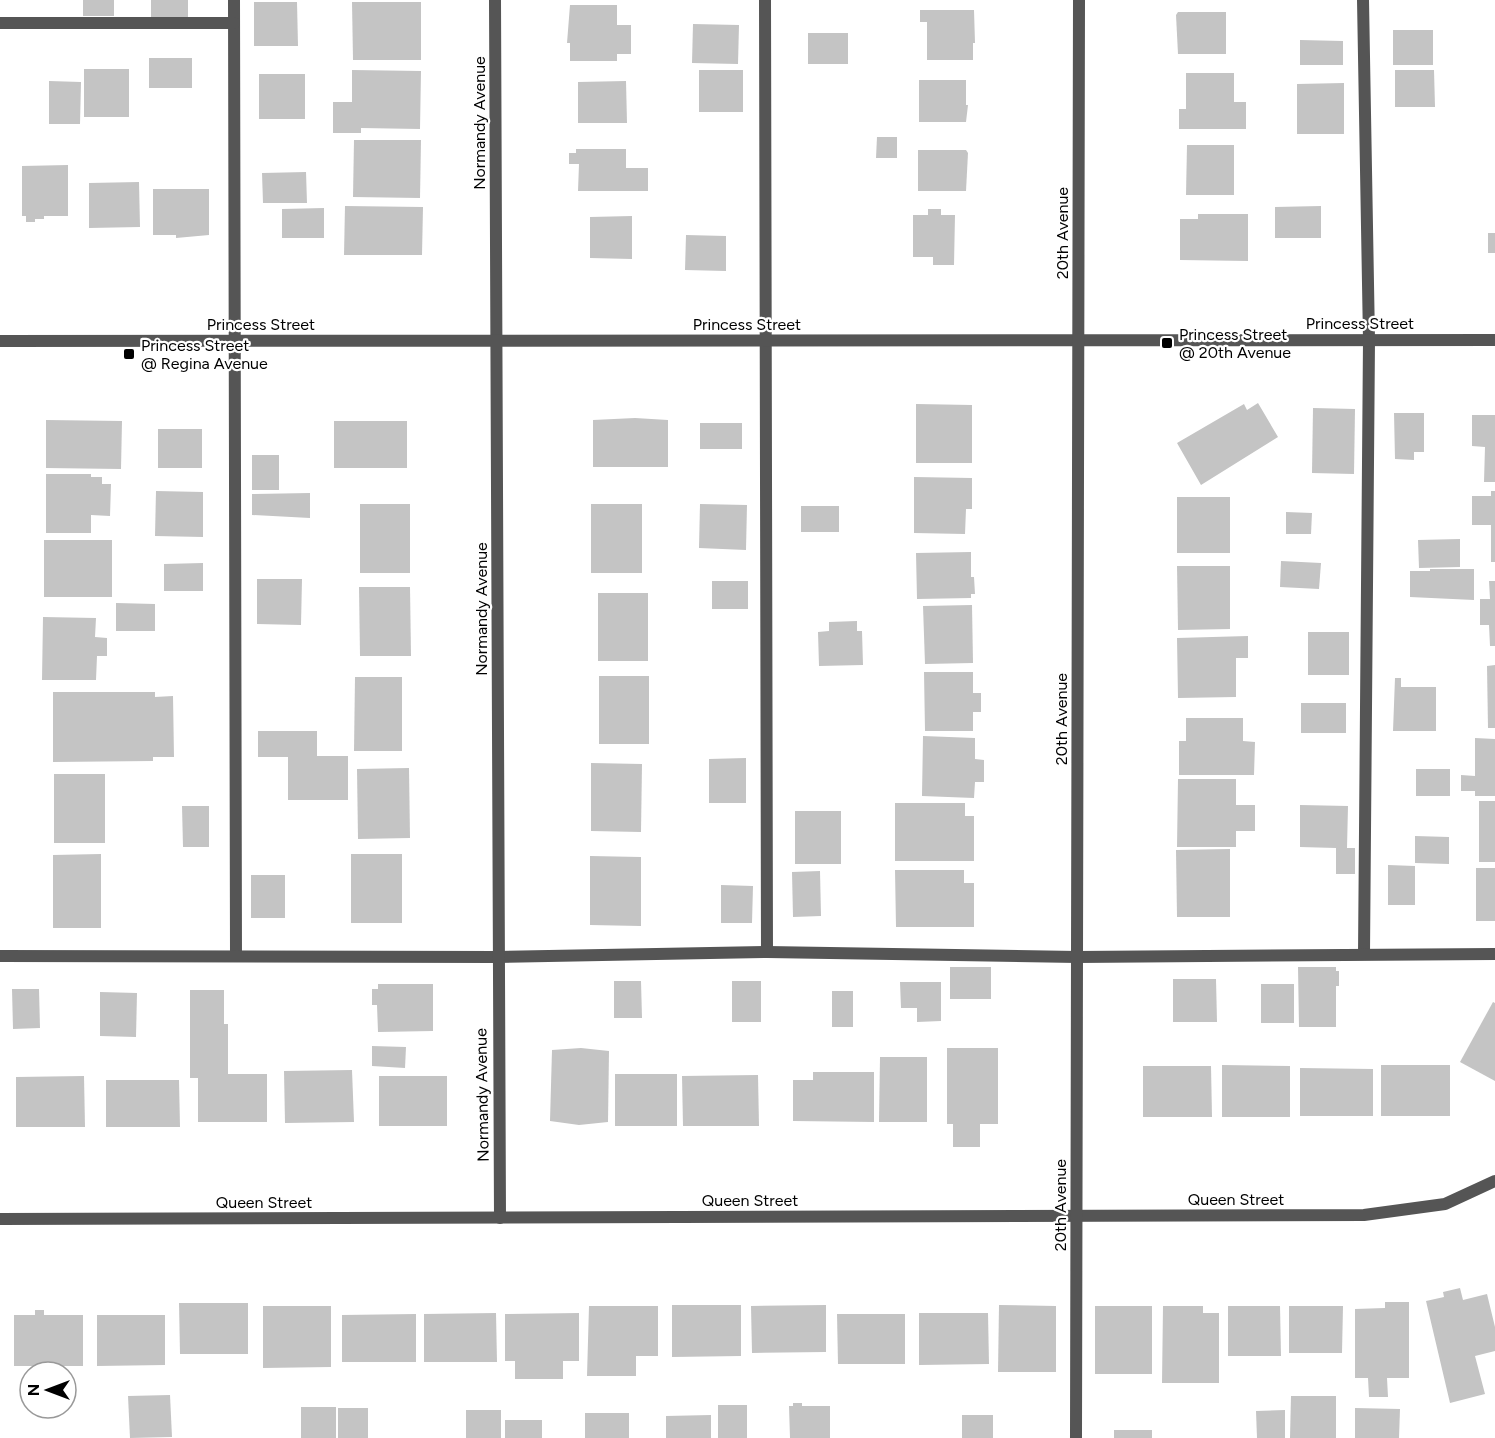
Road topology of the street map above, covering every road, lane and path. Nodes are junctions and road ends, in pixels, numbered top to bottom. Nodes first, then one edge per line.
1 (234, 0) edge
2 (495, 0) edge
3 (765, 0) edge
4 (1079, 0) edge
5 (1363, 0) edge
6 (0, 23) edge
7 (234, 23) junction
8 (1369, 339) junction
9 (497, 340) junction
10 (764, 340) junction
11 (1078, 340) junction
12 (1495, 340) edge
13 (0, 341) edge
14 (234, 341) junction
15 (767, 952) junction
16 (1364, 954) junction
17 (1495, 954) edge
18 (0, 956) edge
19 (236, 956) junction
20 (497, 957) junction
21 (1077, 957) junction
22 (1495, 1181) edge
23 (1076, 1216) junction
24 (500, 1218) junction
25 (0, 1220) edge
26 (1076, 1438) edge

1 - 7 street
2 - 9 street, Normandy Avenue
3 - 10 street
4 - 11 street, 20th Avenue
5 - 8 street
6 - 7 street
7 - 14 street
8 - 11 street, Princess Street
8 - 12 street, Princess Street
8 - 16 street
9 - 10 street, Princess Street
9 - 14 street, Princess Street
9 - 20 street, Normandy Avenue
10 - 11 street, Princess Street
10 - 15 street
11 - 21 street, 20th Avenue
13 - 14 street, Princess Street
14 - 19 street
15 - 20 street
15 - 21 street
16 - 17 street
16 - 21 street
18 - 19 street
19 - 20 street
20 - 24 street, Normandy Avenue
21 - 23 street, 20th Avenue
22 - 23 street, Queen Street
23 - 24 street, Queen Street
23 - 26 street, 20th Avenue
24 - 25 street, Queen Street

